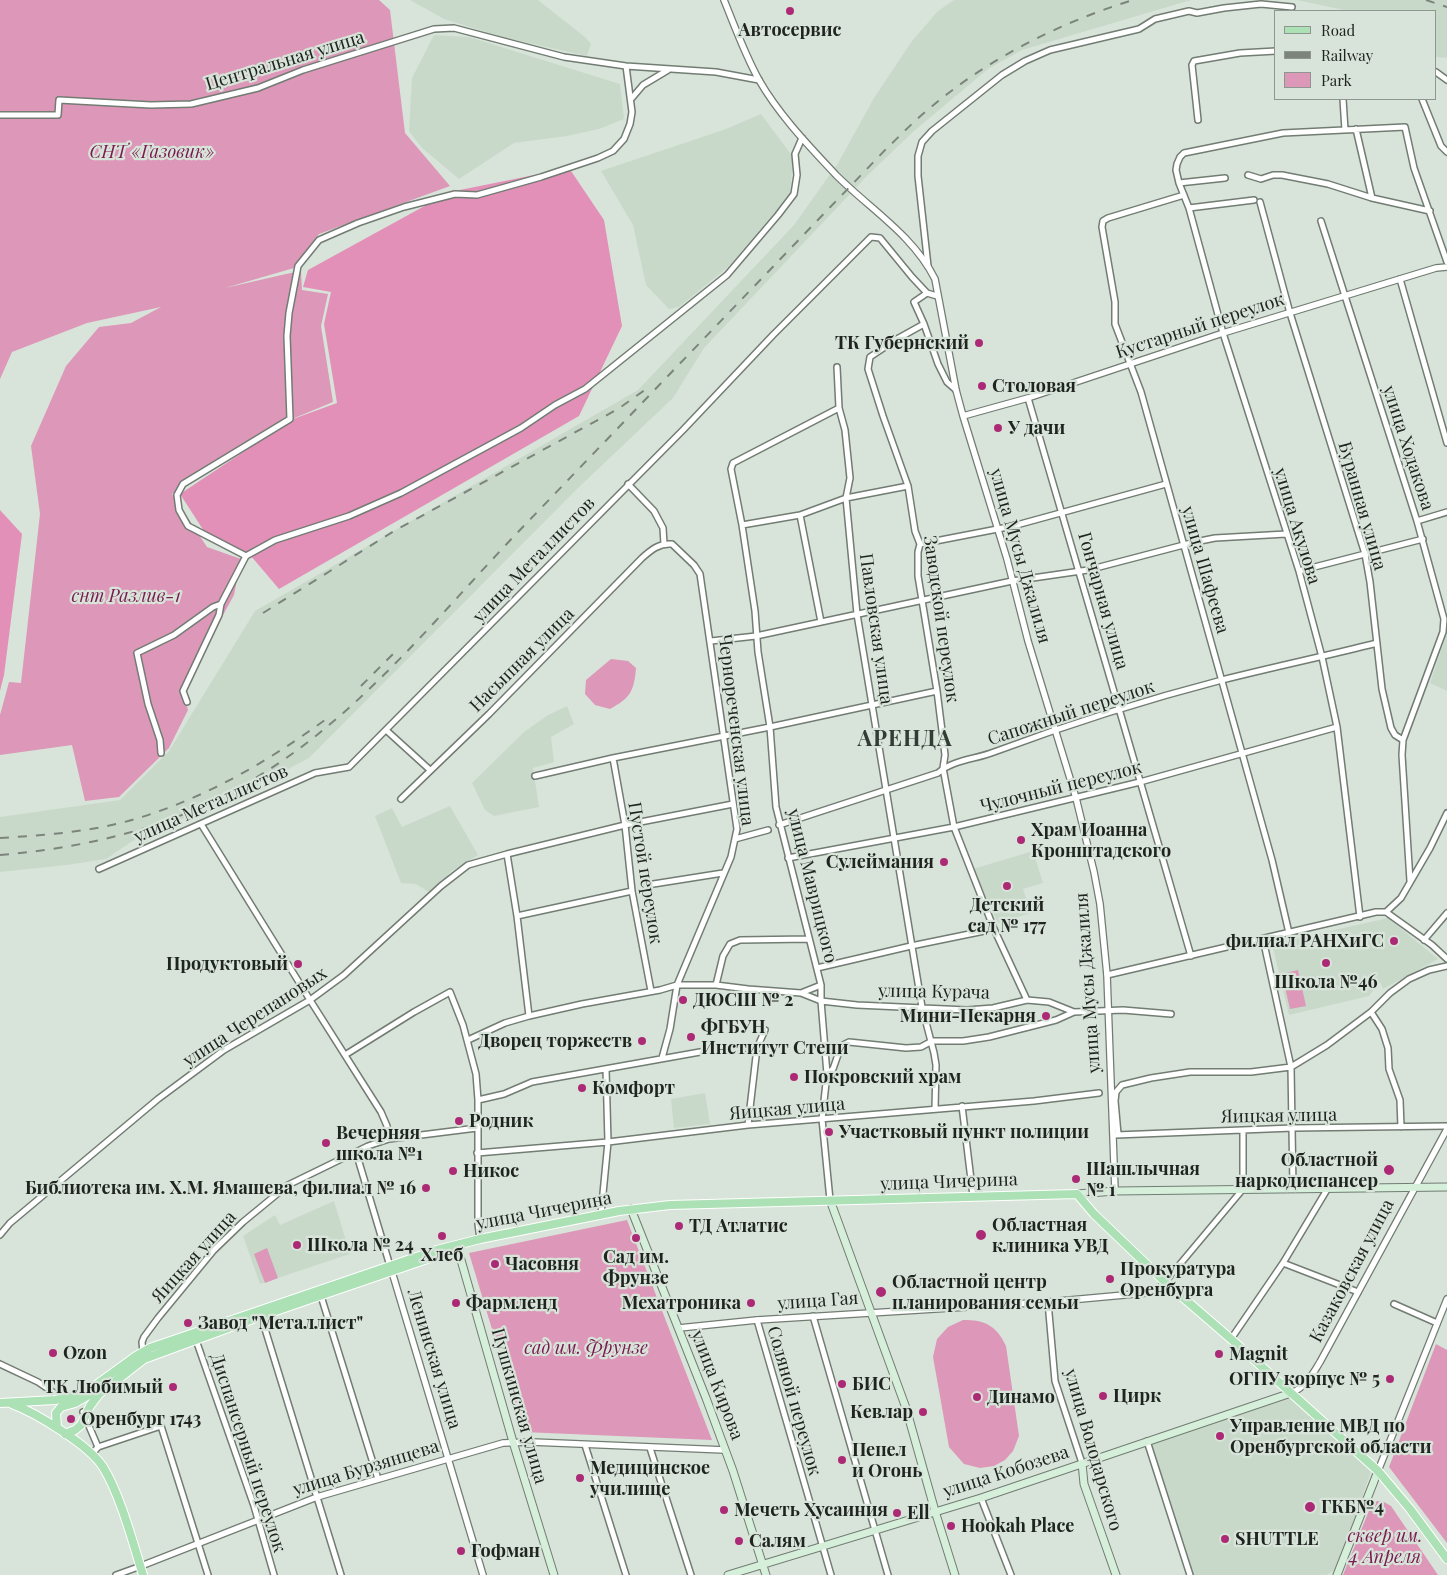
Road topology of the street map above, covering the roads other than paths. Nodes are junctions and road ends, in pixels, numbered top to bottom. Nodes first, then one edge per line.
1 (724, 0) edge
2 (1292, 7) dead end
3 (1274, 50) edge
4 (626, 66) junction
5 (669, 70) junction
6 (759, 80) junction
7 (632, 98) junction
8 (1343, 100) edge
9 (1422, 100) edge
10 (0, 115) edge
11 (1198, 120) dead end
12 (1356, 129) junction
13 (1344, 130) junction
14 (802, 138) junction
15 (1447, 152) edge
16 (1248, 175) dead end
17 (1225, 178) dead end
18 (1179, 183) junction
19 (1184, 195) junction
20 (1372, 198) junction
21 (1189, 208) junction
22 (1430, 211) junction
23 (1320, 221) dead end
24 (1447, 262) edge
25 (928, 266) junction
26 (1447, 267) edge
27 (1400, 279) junction
28 (927, 292) junction
29 (938, 296) junction
30 (1344, 297) junction
31 (1290, 313) junction
32 (924, 324) junction
33 (1223, 333) junction
34 (1130, 364) junction
35 (837, 366) dead end
36 (956, 390) junction
37 (1028, 398) junction
38 (839, 408) junction
39 (963, 416) junction
40 (1447, 443) edge
41 (628, 484) junction
42 (1166, 484) junction
43 (908, 486) junction
44 (846, 498) junction
45 (1062, 512) junction
46 (1447, 512) edge
47 (800, 515) junction
48 (1417, 521) junction
49 (742, 526) junction
50 (996, 528) junction
51 (1286, 534) junction
52 (1422, 539) junction
53 (664, 544) junction
54 (920, 544) junction
55 (1183, 545) junction
56 (1365, 554) junction
57 (246, 556) junction
58 (1081, 572) junction
59 (1299, 572) junction
60 (1012, 581) junction
61 (922, 602) junction
62 (221, 604) junction
63 (857, 614) junction
64 (821, 622) junction
65 (756, 636) junction
66 (711, 641) junction
67 (1377, 643) junction
68 (1322, 657) junction
69 (1222, 680) junction
70 (937, 691) junction
71 (187, 702) dead end
72 (872, 705) junction
73 (1120, 709) junction
74 (770, 727) junction
75 (1337, 727) junction
76 (1056, 729) junction
77 (386, 730) junction
78 (724, 736) junction
79 (1403, 740) junction
80 (161, 753) dead end
81 (1241, 754) junction
82 (613, 758) junction
83 (945, 767) junction
84 (430, 770) junction
85 (535, 776) dead end
86 (1140, 782) junction
87 (886, 790) junction
88 (401, 798) dead end
89 (1076, 798) junction
90 (733, 804) junction
91 (1447, 813) edge
92 (201, 824) junction
93 (625, 825) junction
94 (779, 825) junction
95 (954, 827) junction
96 (768, 830) dead end
97 (895, 838) junction
98 (735, 839) junction
99 (506, 854) junction
100 (788, 858) junction
101 (99, 869) dead end
102 (723, 873) junction
103 (1410, 881) junction
104 (647, 885) dead end
105 (632, 891) junction
106 (1386, 912) junction
107 (1447, 913) edge
108 (517, 916) junction
109 (1360, 917) junction
110 (994, 929) junction
111 (1289, 933) junction
112 (1263, 939) junction
113 (808, 940) junction
114 (1424, 940) junction
115 (911, 946) junction
116 (1192, 956) junction
117 (1447, 959) edge
118 (1447, 966) edge
119 (817, 968) junction
120 (1106, 975) junction
121 (677, 985) junction
122 (716, 985) junction
123 (821, 985) junction
124 (651, 991) junction
125 (801, 993) junction
126 (310, 1000) junction
127 (1027, 1000) junction
128 (821, 1001) junction
129 (922, 1008) junction
130 (1108, 1010) junction
131 (1074, 1012) junction
132 (1372, 1012) junction
133 (1171, 1014) dead end
134 (529, 1016) junction
135 (765, 1030) dead end
136 (468, 1040) junction
137 (932, 1041) junction
138 (757, 1048) junction
139 (344, 1055) junction
140 (662, 1058) junction
141 (1291, 1066) junction
142 (606, 1068) junction
143 (827, 1074) junction
144 (1099, 1093) dead end
145 (478, 1100) junction
146 (962, 1106) junction
147 (935, 1109) junction
148 (822, 1119) junction
149 (748, 1125) junction
150 (1400, 1127) junction
151 (477, 1128) junction
152 (1293, 1128) junction
153 (1447, 1128) edge
154 (1243, 1130) junction
155 (1115, 1135) junction
156 (389, 1139) junction
157 (608, 1142) junction
158 (356, 1152) junction
159 (477, 1153) junction
160 (1415, 1186) junction
161 (1447, 1187) edge
162 (1294, 1188) junction
163 (1328, 1188) junction
164 (1243, 1189) junction
165 (1115, 1191) junction
166 (1077, 1194) junction
167 (973, 1196) junction
168 (830, 1200) junction
169 (631, 1209) junction
170 (601, 1214) junction
171 (0, 1235) edge
172 (480, 1239) junction
173 (456, 1246) junction
174 (1283, 1263) junction
175 (391, 1269) junction
176 (1166, 1282) junction
177 (1358, 1292) junction
178 (321, 1296) junction
179 (1447, 1299) edge
180 (1048, 1302) junction
181 (1394, 1304) dead end
182 (870, 1312) junction
183 (261, 1316) junction
184 (813, 1316) junction
185 (757, 1320) junction
186 (1437, 1323) junction
187 (679, 1328) junction
188 (1232, 1338) junction
189 (196, 1340) junction
190 (143, 1352) junction
191 (0, 1364) edge
192 (1291, 1393) junction
193 (0, 1403) edge
194 (10, 1403) junction
195 (76, 1409) junction
196 (57, 1428) junction
197 (65, 1434) junction
198 (1146, 1441) junction
199 (513, 1442) junction
200 (585, 1445) junction
201 (98, 1447) junction
202 (650, 1448) junction
203 (725, 1450) junction
204 (92, 1454) junction
205 (448, 1459) junction
206 (1082, 1463) junction
207 (1378, 1471) junction
208 (378, 1479) junction
209 (317, 1497) junction
210 (981, 1498) junction
211 (935, 1512) junction
212 (257, 1520) junction
213 (874, 1531) junction
214 (198, 1543) junction
215 (822, 1546) junction
216 (1447, 1559) edge
217 (762, 1564) junction
218 (141, 1566) junction
219 (116, 1575) edge
220 (144, 1575) edge
221 (208, 1575) edge
222 (274, 1575) edge
223 (340, 1575) edge
224 (483, 1575) edge
225 (554, 1575) edge
226 (626, 1575) edge
227 (691, 1575) edge
228 (728, 1575) edge
229 (766, 1575) edge
230 (831, 1575) edge
231 (888, 1575) edge
232 (955, 1575) edge
233 (1011, 1575) edge
234 (1116, 1575) edge
235 (1190, 1575) edge
236 (1337, 1575) edge

1 - 6 street, улица Мусы Джалиля
2 - 25 street
3 - 11 street
4 - 5 street
4 - 7 street
4 - 10 street, Центральная улица
5 - 6 street
5 - 7 street
6 - 14 street, улица Мусы Джалиля
7 - 57 street
8 - 13 street
9 - 15 street
12 - 13 street
12 - 20 street
12 - 22 street
13 - 18 street, улица Акулова
14 - 25 street, улица Мусы Джалиля
14 - 57 street
16 - 20 street
17 - 18 street
18 - 19 street, улица Акулова
19 - 21 street, улица Акулова
19 - 34 street, улица Шафеева
20 - 22 street
21 - 31 street, Буранная улица
21 - 33 street, улица Акулова
22 - 24 street
23 - 30 street, улица Ходакова
25 - 29 street, улица Мусы Джалиля
26 - 27 street, Кустарный переулок
27 - 30 street, Кустарный переулок
27 - 40 street
28 - 29 street
28 - 32 street
28 - 41 street, улица Металлистов
29 - 36 street, улица Мусы Джалиля
30 - 31 street, Кустарный переулок
30 - 48 street, улица Ходакова
31 - 33 street, Кустарный переулок
31 - 56 street, Буранная улица
32 - 36 street
32 - 43 street, Заводской переулок
33 - 34 street, Кустарный переулок
33 - 51 street, улица Акулова
34 - 37 street, Кустарный переулок
34 - 42 street, улица Шафеева
35 - 38 street, Павловская улица
36 - 39 street, улица Мусы Джалиля
37 - 39 street, Кустарный переулок
37 - 45 street, Гончарная улица
38 - 44 street, Павловская улица
38 - 49 street, улица Маврицкого
39 - 50 street, улица Мусы Джалиля
41 - 53 street
41 - 77 street, улица Металлистов
42 - 45 street
42 - 55 street, улица Шафеева
43 - 44 street
43 - 54 street, Заводской переулок
44 - 47 street
44 - 63 street, Павловская улица
45 - 50 street
45 - 58 street, Гончарная улица
46 - 48 street
47 - 49 street
47 - 64 street
48 - 52 street, улица Ходакова
49 - 65 street, улица Маврицкого
50 - 54 street
50 - 60 street, улица Мусы Джалиля
51 - 55 street
51 - 59 street, улица Акулова
52 - 56 street
52 - 79 street, улица Ходакова
53 - 66 street, Чернореченская улица
53 - 84 street, Насыпная улица
54 - 61 street, Заводской переулок
55 - 58 street
55 - 69 street, улица Шафеева
56 - 59 street
56 - 67 street, Буранная улица
57 - 62 street
58 - 60 street
58 - 73 street, Гончарная улица
59 - 68 street, улица Акулова
60 - 61 street
60 - 76 street, улица Мусы Джалиля
61 - 63 street
61 - 70 street, Заводской переулок
62 - 71 street
62 - 80 street
63 - 64 street
63 - 72 street, Павловская улица
64 - 65 street
65 - 66 street
65 - 74 street, улица Маврицкого
66 - 78 street, Чернореченская улица
67 - 68 street, Сапожный переулок
67 - 79 street, Буранная улица
68 - 69 street, Сапожный переулок
68 - 75 street, улица Акулова
69 - 73 street, Сапожный переулок
69 - 81 street, улица Шафеева
70 - 72 street
70 - 83 street, Заводской переулок
72 - 74 street
72 - 87 street, Павловская улица
73 - 76 street, Сапожный переулок
73 - 86 street, Гончарная улица
74 - 78 street
74 - 94 street, улица Маврицкого
75 - 81 street, Чулочный переулок
75 - 109 street, улица Акулова
76 - 83 street, Сапожный переулок
76 - 89 street, улица Мусы Джалиля
77 - 84 street
77 - 92 street, улица Металлистов
78 - 82 street
78 - 90 street, Чернореченская улица
79 - 103 street
81 - 86 street, Чулочный переулок
81 - 111 street, улица Шафеева
82 - 85 street
82 - 93 street, Пустой переулок
83 - 87 street, Сапожный переулок
83 - 95 street
84 - 88 street, Насыпная улица
86 - 89 street, Чулочный переулок
86 - 116 street, Гончарная улица
87 - 94 street, Сапожный переулок
87 - 97 street, Павловская улица
89 - 95 street, Чулочный переулок
89 - 120 street, улица Мусы Джалиля
90 - 93 street, улица Черепановых
90 - 98 street, Чернореченская улица
91 - 103 street
92 - 101 street, улица Металлистов
92 - 126 street
93 - 99 street, улица Черепановых
93 - 105 street, Пустой переулок
94 - 100 street, улица Маврицкого
95 - 97 street, Чулочный переулок
95 - 110 street
96 - 98 street
97 - 100 street, Чулочный переулок
97 - 115 street, Павловская улица
98 - 102 street, Чернореченская улица
99 - 108 street
99 - 126 street, улица Черепановых
100 - 113 street, улица Маврицкого
102 - 104 street
102 - 121 street, Чернореченская улица
103 - 106 street
105 - 108 street
105 - 124 street, Пустой переулок
106 - 109 street
106 - 114 street
107 - 114 street
108 - 134 street
109 - 111 street
110 - 115 street
110 - 127 street
111 - 112 street
112 - 116 street
112 - 141 street
113 - 119 street, улица Маврицкого
113 - 122 street
114 - 117 street
115 - 119 street
115 - 129 street, Павловская улица
116 - 120 street
118 - 132 street
119 - 123 street, улица Маврицкого
120 - 130 street, улица Мусы Джалиля
121 - 122 street
121 - 124 street
121 - 140 street, Чернореченская улица
122 - 125 street
123 - 125 street
123 - 128 street, улица Маврицкого
124 - 134 street
125 - 128 street, улица Курача
126 - 139 street
126 - 171 street, улица Черепановых
127 - 129 street, улица Курача
127 - 131 street, улица Курача
128 - 129 street, улица Курача
128 - 143 street, улица Маврицкого
129 - 137 street, Павловская улица
130 - 131 street
130 - 133 street
130 - 155 street, улица Мусы Джалиля
131 - 137 street
132 - 141 street
132 - 150 street
134 - 136 street
135 - 138 street
136 - 139 street
136 - 145 street
137 - 143 street
137 - 147 street, Павловская улица
138 - 140 street
138 - 149 street
139 - 156 street
140 - 142 street
141 - 152 street
141 - 155 street
142 - 145 street
142 - 157 street
143 - 148 street, улица Маврицкого
144 - 146 street, Яицкая улица
145 - 151 street
146 - 147 street, Яицкая улица
146 - 167 street
147 - 148 street, Яицкая улица
148 - 149 street, Яицкая улица
148 - 168 street, улица Маврицкого
149 - 157 street, Яицкая улица
150 - 152 street, Яицкая улица
150 - 153 street, Яицкая улица
151 - 156 street, Яицкая улица
151 - 159 street
152 - 154 street, Яицкая улица
152 - 162 street
153 - 160 street, Казаковская улица
154 - 155 street, Яицкая улица
154 - 164 street
155 - 165 street, улица Мусы Джалиля
156 - 158 street, Яицкая улица
157 - 159 street, Яицкая улица
157 - 170 street
158 - 175 street, Ленинская улица
158 - 190 street, Яицкая улица
159 - 172 street
160 - 161 main road, улица Чичерина
160 - 163 main road, улица Чичерина
160 - 177 street, Казаковская улица
162 - 163 main road, улица Чичерина
162 - 164 main road, улица Чичерина
163 - 174 street
164 - 165 main road, улица Чичерина
164 - 176 street
165 - 166 main road, улица Чичерина
166 - 167 main road, улица Чичерина
166 - 176 main road
167 - 168 main road, улица Чичерина
168 - 169 main road, улица Чичерина
168 - 182 main road, улица Маврицкого
169 - 170 main road, улица Чичерина
169 - 187 main road, улица Кирова
170 - 172 main road, улица Чичерина
172 - 173 main road, улица Чичерина
173 - 175 main road, улица Чичерина
173 - 199 main road, Пушкинская улица
174 - 177 street
174 - 188 street
175 - 178 main road, улица Чичерина
175 - 190 main road, улица Чичерина
175 - 205 street, Ленинская улица
176 - 180 street, улица Гая
176 - 188 main road
177 - 192 street, Казаковская улица
178 - 183 main road, улица Чичерина
178 - 208 street
179 - 186 street
180 - 182 street, улица Гая
180 - 206 street, улица Володарского
181 - 186 street
182 - 184 street, улица Гая
182 - 211 main road, улица Маврицкого
183 - 189 main road, улица Чичерина
183 - 209 street
184 - 185 street, улица Гая
184 - 213 street
185 - 187 street, улица Гая
185 - 215 street, Соляной переулок
186 - 207 street
187 - 203 main road, улица Кирова
188 - 192 main road
189 - 195 main road, улица Чичерина
189 - 212 street, Диспансерный переулок
190 - 195 main road, улица Чичерина
191 - 195 street
192 - 198 main road, улица Кобозева
192 - 207 main road
193 - 194 main road
194 - 195 main road
194 - 196 main road
195 - 196 main road
195 - 197 main road
195 - 201 street
196 - 197 main road
197 - 204 main road
198 - 206 main road, улица Кобозева
198 - 235 street
199 - 200 street, улица Бурзянцева
199 - 205 street, улица Бурзянцева
199 - 225 main road, Пушкинская улица
200 - 202 street, улица Бурзянцева
200 - 226 street
201 - 204 street
201 - 214 street
202 - 203 street, улица Бурзянцева
202 - 227 street
203 - 217 main road, улица Кирова
204 - 218 main road
205 - 208 street, улица Бурзянцева
205 - 224 street, Ленинская улица
206 - 210 main road, улица Кобозева
206 - 234 main road, улица Володарского
207 - 216 main road
207 - 236 main road
208 - 209 street, улица Бурзянцева
209 - 212 street, улица Бурзянцева
209 - 223 street
210 - 211 main road, улица Кобозева
210 - 233 street
211 - 213 main road, улица Кобозева
211 - 232 main road, улица Маврицкого
212 - 214 street, улица Бурзянцева
212 - 222 street, Диспансерный переулок
213 - 215 main road, улица Кобозева
213 - 231 street
214 - 218 street, улица Бурзянцева
214 - 221 street
215 - 217 main road, улица Кобозева
215 - 230 street, Соляной переулок
217 - 228 main road, улица Кобозева
217 - 229 main road, улица Кирова
218 - 219 street, улица Бурзянцева
218 - 220 main road

